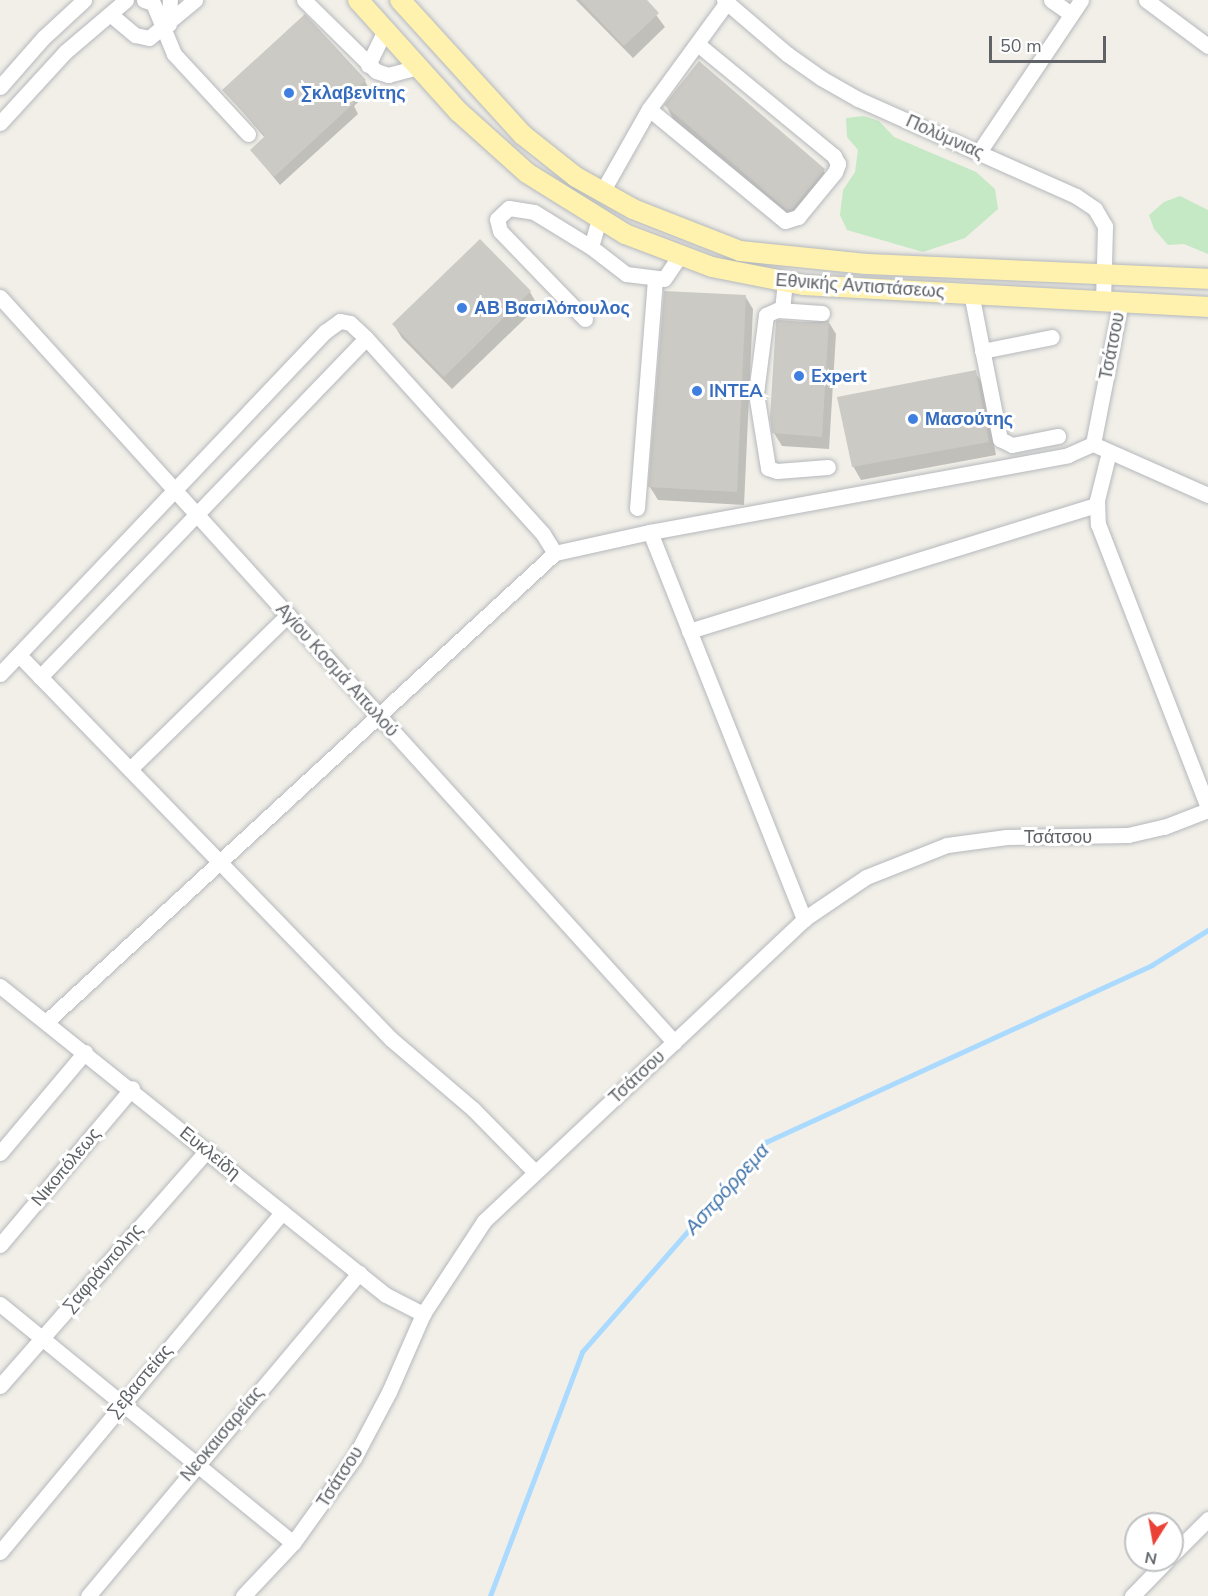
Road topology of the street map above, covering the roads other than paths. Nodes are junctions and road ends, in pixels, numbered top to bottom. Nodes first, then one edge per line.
1 (84, 0) edge
2 (126, 0) edge
3 (144, 0) edge
4 (170, 0) edge
5 (195, 0) edge
6 (304, 0) edge
7 (358, 0) edge
8 (400, 0) edge
9 (1051, 0) edge
10 (1081, 0) edge
11 (1146, 0) edge
12 (725, 1) edge
13 (110, 14) junction
14 (1071, 14) junction
15 (166, 26) junction
16 (385, 30) junction
17 (699, 45) junction
18 (1208, 46) edge
19 (368, 65) junction
20 (418, 67) junction
21 (0, 87) edge
22 (649, 109) junction
23 (0, 123) edge
24 (248, 134) dead end
25 (979, 152) junction
26 (602, 192) junction
27 (599, 219) junction
28 (591, 247) junction
29 (680, 255) junction
30 (1104, 274) junction
31 (1208, 279) edge
32 (655, 280) junction
33 (785, 282) junction
34 (971, 293) junction
35 (0, 297) edge
36 (1112, 300) junction
37 (1208, 307) edge
38 (782, 310) junction
39 (822, 313) dead end
40 (585, 319) dead end
41 (1052, 337) dead end
42 (366, 338) junction
43 (982, 351) junction
44 (1058, 436) dead end
45 (1093, 444) junction
46 (1109, 452) junction
47 (828, 467) dead end
48 (175, 491) junction
49 (1208, 495) edge
50 (1097, 505) junction
51 (637, 508) dead end
52 (196, 514) junction
53 (650, 532) junction
54 (555, 553) junction
55 (288, 615) junction
56 (689, 631) junction
57 (19, 655) junction
58 (0, 674) edge
59 (40, 677) junction
60 (377, 714) junction
61 (130, 769) junction
62 (1208, 809) edge
63 (219, 861) junction
64 (804, 919) junction
65 (0, 986) edge
66 (46, 1022) junction
67 (674, 1042) junction
68 (85, 1052) junction
69 (132, 1088) junction
70 (207, 1150) junction
71 (0, 1153) edge
72 (535, 1172) junction
73 (282, 1212) junction
74 (0, 1245) edge
75 (359, 1273) junction
76 (0, 1304) edge
77 (423, 1314) junction
78 (42, 1338) junction
79 (0, 1386) edge
80 (120, 1403) junction
81 (196, 1464) junction
82 (1208, 1519) edge
83 (293, 1543) junction
84 (1184, 1543) edge
85 (0, 1552) edge
86 (1155, 1572) edge
87 (88, 1596) edge
88 (243, 1596) edge
89 (1132, 1596) edge

1 - 21 street
2 - 13 street
3 - 15 street
4 - 15 street
5 - 15 street
6 - 19 street
7 - 16 main road, Εθνικής Αντιστάσεως
8 - 26 main road, Εθνικής Αντιστάσεως
9 - 14 street
10 - 14 street
11 - 18 street
12 - 17 street
12 - 25 street, Πολύμνιας
13 - 15 street
13 - 23 street
14 - 25 street
15 - 24 street
16 - 19 street
16 - 20 main road, Εθνικής Αντιστάσεως
17 - 22 street
17 - 22 street
19 - 20 street
20 - 27 main road, Εθνικής Αντιστάσεως
22 - 26 street
25 - 30 street, Πολύμνιας
26 - 30 main road, Εθνικής Αντιστάσεως
27 - 28 street
27 - 29 main road, Εθνικής Αντιστάσεως
28 - 32 street
28 - 40 street
29 - 32 street
29 - 33 main road, Εθνικής Αντιστάσεως
30 - 31 main road, Εθνικής Αντιστάσεως
30 - 36 street, Πολύμνιας
32 - 51 street
33 - 34 main road, Εθνικής Αντιστάσεως
33 - 38 street
34 - 36 main road, Εθνικής Αντιστάσεως
34 - 43 street
35 - 48 street, Αγίου Κοσμά Αιτωλού
36 - 37 main road, Εθνικής Αντιστάσεως
36 - 45 street, Τσάτσου
38 - 39 street
38 - 47 street
41 - 43 street
42 - 48 street
42 - 52 street
42 - 54 street
43 - 44 street
45 - 46 street
45 - 53 street
46 - 49 street
46 - 50 street
48 - 52 street, Αγίου Κοσμά Αιτωλού
48 - 57 street
50 - 56 street
50 - 62 street
52 - 55 street, Αγίου Κοσμά Αιτωλού
52 - 59 street
53 - 54 street
53 - 56 street
54 - 60 street
55 - 60 street, Αγίου Κοσμά Αιτωλού
55 - 61 street
56 - 64 street
57 - 58 street
57 - 59 street
59 - 61 street
60 - 63 street
60 - 67 street, Αγίου Κοσμά Αιτωλού
61 - 63 street
62 - 64 street, Τσάτσου
63 - 66 street
63 - 72 street
64 - 67 street, Τσάτσου
65 - 66 street, Ευκλείδη
66 - 68 street, Ευκλείδη
67 - 72 street, Τσάτσου
68 - 69 street, Ευκλείδη
68 - 71 street
69 - 70 street, Ευκλείδη
69 - 74 street, Νικοπόλεως
70 - 73 street, Ευκλείδη
70 - 78 street, Σαφράνπολης
72 - 77 street, Τσάτσου
73 - 75 street, Ευκλείδη
73 - 80 street, Σεβαστείας
75 - 77 street, Ευκλείδη
75 - 81 street, Νεοκαισαρείας
76 - 78 street
77 - 83 street, Τσάτσου
78 - 79 street, Σαφράνπολης
78 - 80 street
80 - 81 street
80 - 85 street, Σεβαστείας
81 - 83 street
81 - 87 street, Νεοκαισαρείας
82 - 84 street
83 - 88 street, Τσάτσου
86 - 89 street

